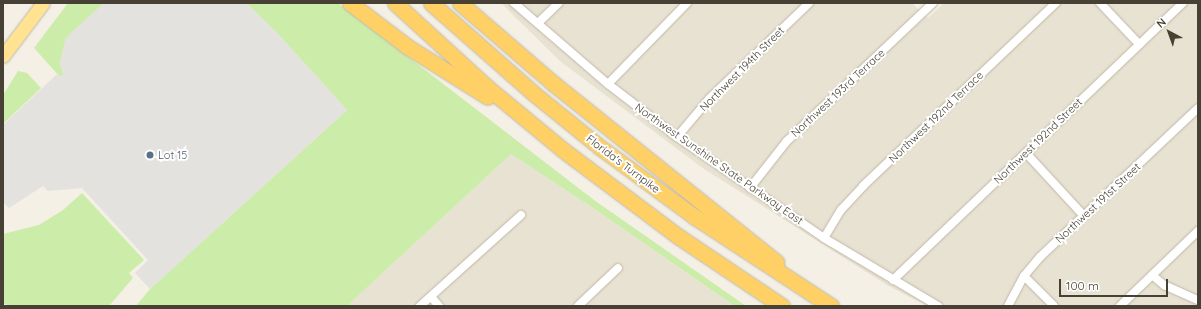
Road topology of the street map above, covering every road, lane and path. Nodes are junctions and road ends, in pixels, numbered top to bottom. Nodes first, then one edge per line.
1 (43, 3) edge
2 (350, 3) edge
3 (395, 3) edge
4 (431, 3) edge
5 (460, 3) edge
6 (514, 3) edge
7 (559, 3) edge
8 (687, 3) edge
9 (809, 3) edge
10 (1056, 3) edge
11 (1100, 3) edge
12 (1183, 3) edge
13 (928, 5) edge
14 (538, 23) junction
15 (1139, 44) junction
16 (3, 56) edge
17 (608, 84) junction
18 (1198, 108) edge
19 (533, 126) junction
20 (677, 137) junction
21 (1026, 152) junction
22 (750, 188) junction
23 (521, 215) dead end
24 (1084, 216) junction
25 (1198, 231) edge
26 (824, 238) junction
27 (618, 268) dead end
28 (1152, 275) junction
29 (1024, 276) junction
30 (893, 280) junction
31 (431, 297) junction
32 (1198, 300) edge
33 (830, 305) edge
34 (420, 306) edge
35 (439, 306) edge
36 (578, 306) edge
37 (782, 306) edge
38 (938, 306) edge
39 (1008, 306) edge
40 (1054, 306) edge
41 (1120, 306) edge

1 - 16 main road
2 - 19 highway
3 - 19 highway
4 - 33 highway, Florida's Turnpike
5 - 33 highway
6 - 14 street, Northwest Sunshine State Parkway East
7 - 14 street
8 - 17 street
9 - 20 street, Northwest 194th Street
10 - 26 street, Northwest 192nd Terrace
11 - 15 street
12 - 15 street, Northwest 192nd Street
13 - 22 street, Northwest 193rd Terrace
14 - 17 street, Northwest Sunshine State Parkway East
15 - 21 street, Northwest 192nd Street
17 - 20 street, Northwest Sunshine State Parkway East
18 - 24 street, Northwest 191st Street
19 - 37 highway
20 - 22 street, Northwest Sunshine State Parkway East
21 - 24 street
21 - 30 street, Northwest 192nd Street
22 - 26 street, Northwest Sunshine State Parkway East
23 - 31 street
24 - 29 street, Northwest 191st Street
25 - 28 street
26 - 30 street, Northwest Sunshine State Parkway East
27 - 36 street
28 - 32 street
28 - 41 street
29 - 39 street, Northwest 191st Street
29 - 40 street
30 - 38 street, Northwest Sunshine State Parkway East
31 - 34 street
31 - 35 street

